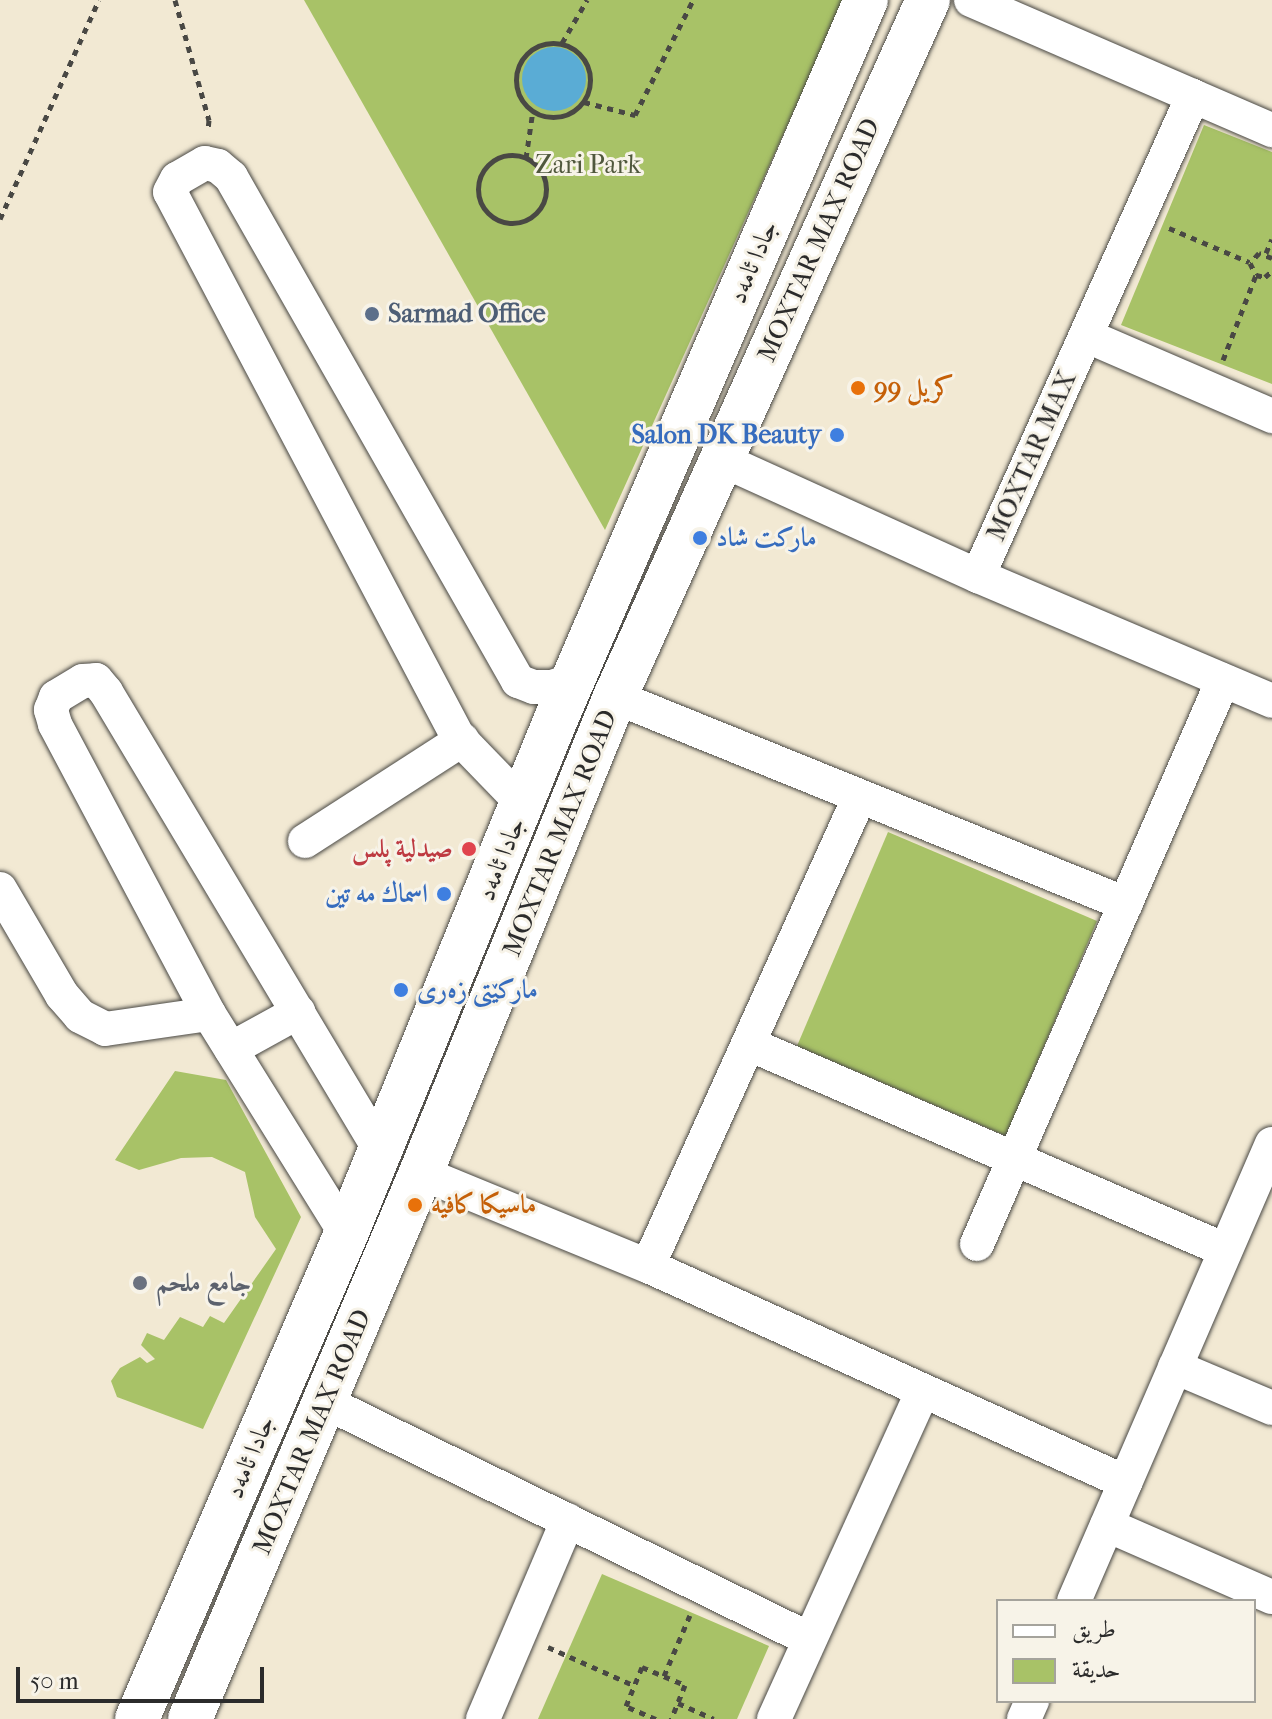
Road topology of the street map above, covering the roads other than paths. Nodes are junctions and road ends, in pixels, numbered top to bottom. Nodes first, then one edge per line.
1 (866, 0) edge
2 (928, 0) edge
3 (971, 0) edge
4 (1193, 96) junction
5 (1272, 130) edge
6 (1087, 336) junction
7 (1272, 416) edge
8 (720, 459) junction
9 (978, 576) junction
10 (573, 680) junction
11 (1223, 680) junction
12 (615, 697) junction
13 (1272, 701) edge
14 (462, 740) junction
15 (859, 798) junction
16 (523, 804) junction
17 (305, 841) dead end
18 (0, 889) edge
19 (1126, 904) junction
20 (298, 1012) junction
21 (209, 1014) junction
22 (749, 1044) junction
23 (231, 1049) junction
24 (1272, 1144) edge
25 (380, 1150) junction
26 (1014, 1159) junction
27 (421, 1173) junction
28 (346, 1234) junction
29 (977, 1244) dead end
30 (1225, 1250) junction
31 (648, 1266) junction
32 (1175, 1367) junction
33 (922, 1392) junction
34 (325, 1402) junction
35 (1272, 1408) edge
36 (1125, 1482) junction
37 (568, 1520) junction
38 (1107, 1525) junction
39 (1272, 1597) edge
40 (1075, 1599) edge
41 (809, 1639) junction
42 (137, 1719) edge
43 (190, 1719) edge
44 (483, 1719) edge
45 (774, 1719) edge

1 - 10 main road, جادا ئامەد
2 - 8 main road, MOXTAR MAX ROAD
3 - 4 street
4 - 5 street
4 - 6 street, MOXTAR MAX
6 - 7 street
6 - 9 street, MOXTAR MAX
8 - 9 street
8 - 12 main road, MOXTAR MAX ROAD
9 - 11 street
10 - 14 street
10 - 16 main road, جادا ئامەد
11 - 13 street
11 - 19 street
12 - 15 street
12 - 27 main road, MOXTAR MAX ROAD
14 - 16 street
14 - 17 street
15 - 19 street
15 - 22 street
16 - 25 main road, جادا ئامەد
18 - 21 street
19 - 26 street
20 - 21 street
20 - 23 street
20 - 25 street
21 - 23 street
22 - 26 street
22 - 31 street
23 - 28 street
24 - 30 street
25 - 28 main road, جادا ئامەد
26 - 29 street
26 - 30 street
27 - 31 street
27 - 34 main road, MOXTAR MAX ROAD
28 - 42 main road, جادا ئامەد
30 - 32 street
31 - 33 street
32 - 35 street
32 - 36 street
33 - 36 street
33 - 41 street
34 - 37 street
34 - 43 main road, MOXTAR MAX ROAD
36 - 38 street
37 - 41 street
37 - 44 street
38 - 39 street
38 - 40 street
41 - 45 street

